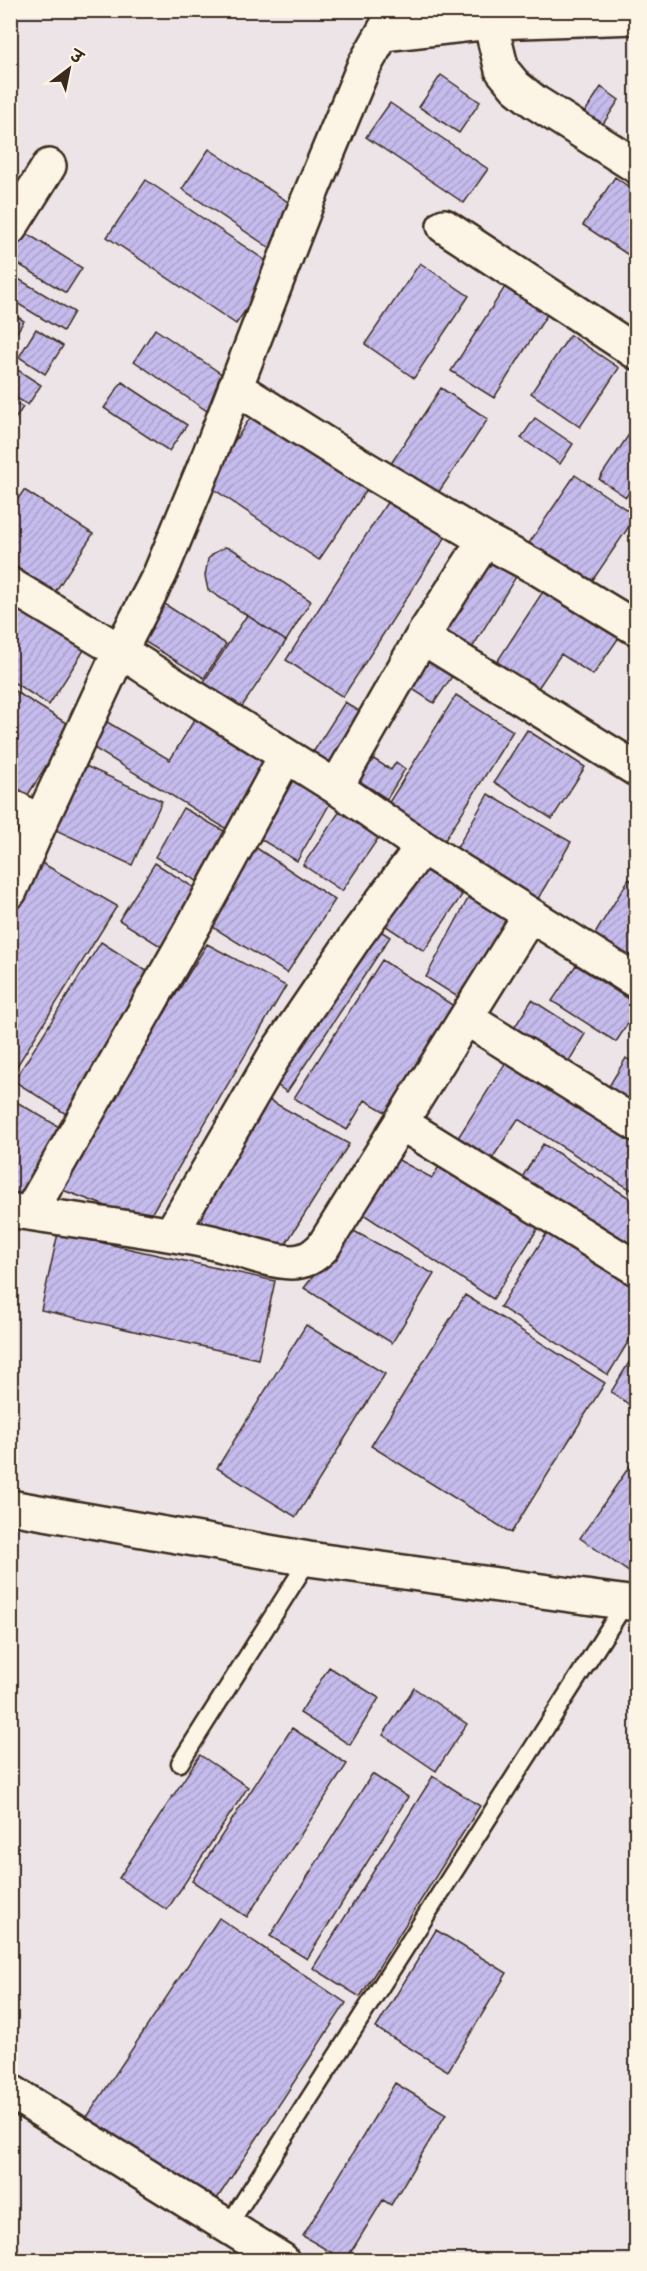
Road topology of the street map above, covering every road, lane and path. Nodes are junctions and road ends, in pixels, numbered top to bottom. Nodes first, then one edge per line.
1 (636, 17) edge
2 (390, 22) edge
3 (490, 22) junction
4 (49, 166) dead end
5 (636, 166) edge
6 (444, 226) dead end
7 (10, 228) edge
8 (636, 352) edge
9 (235, 387) junction
10 (485, 540) junction
11 (10, 585) edge
12 (636, 628) edge
13 (422, 637) junction
14 (120, 651) junction
15 (285, 757) junction
16 (636, 769) edge
17 (336, 788) junction
18 (10, 805) edge
19 (40, 823) junction
20 (422, 846) junction
21 (10, 891) edge
22 (530, 915) junction
23 (636, 981) edge
24 (466, 1018) junction
25 (401, 1123) junction
26 (636, 1124) edge
27 (20, 1211) edge
28 (171, 1234) junction
29 (636, 1268) edge
30 (10, 1507) edge
31 (309, 1559) junction
32 (631, 1603) edge
33 (180, 1763) dead end
34 (10, 2091) edge
35 (228, 2226) junction
36 (282, 2260) edge

1 - 3 street
2 - 3 street
2 - 9 street
3 - 5 street
4 - 7 street
6 - 8 street
9 - 10 street
9 - 14 street
10 - 12 street
10 - 13 street
11 - 14 street
13 - 16 street
13 - 17 street
14 - 15 street
14 - 19 street
15 - 17 street
15 - 27 street
17 - 20 street
18 - 19 street
19 - 21 street
20 - 22 street
20 - 28 street
22 - 23 street
22 - 24 street
24 - 25 street
24 - 26 street
25 - 28 street
25 - 29 street
27 - 28 street
30 - 31 street
31 - 32 street
31 - 33 lane
32 - 35 lane
34 - 35 street
35 - 36 street

